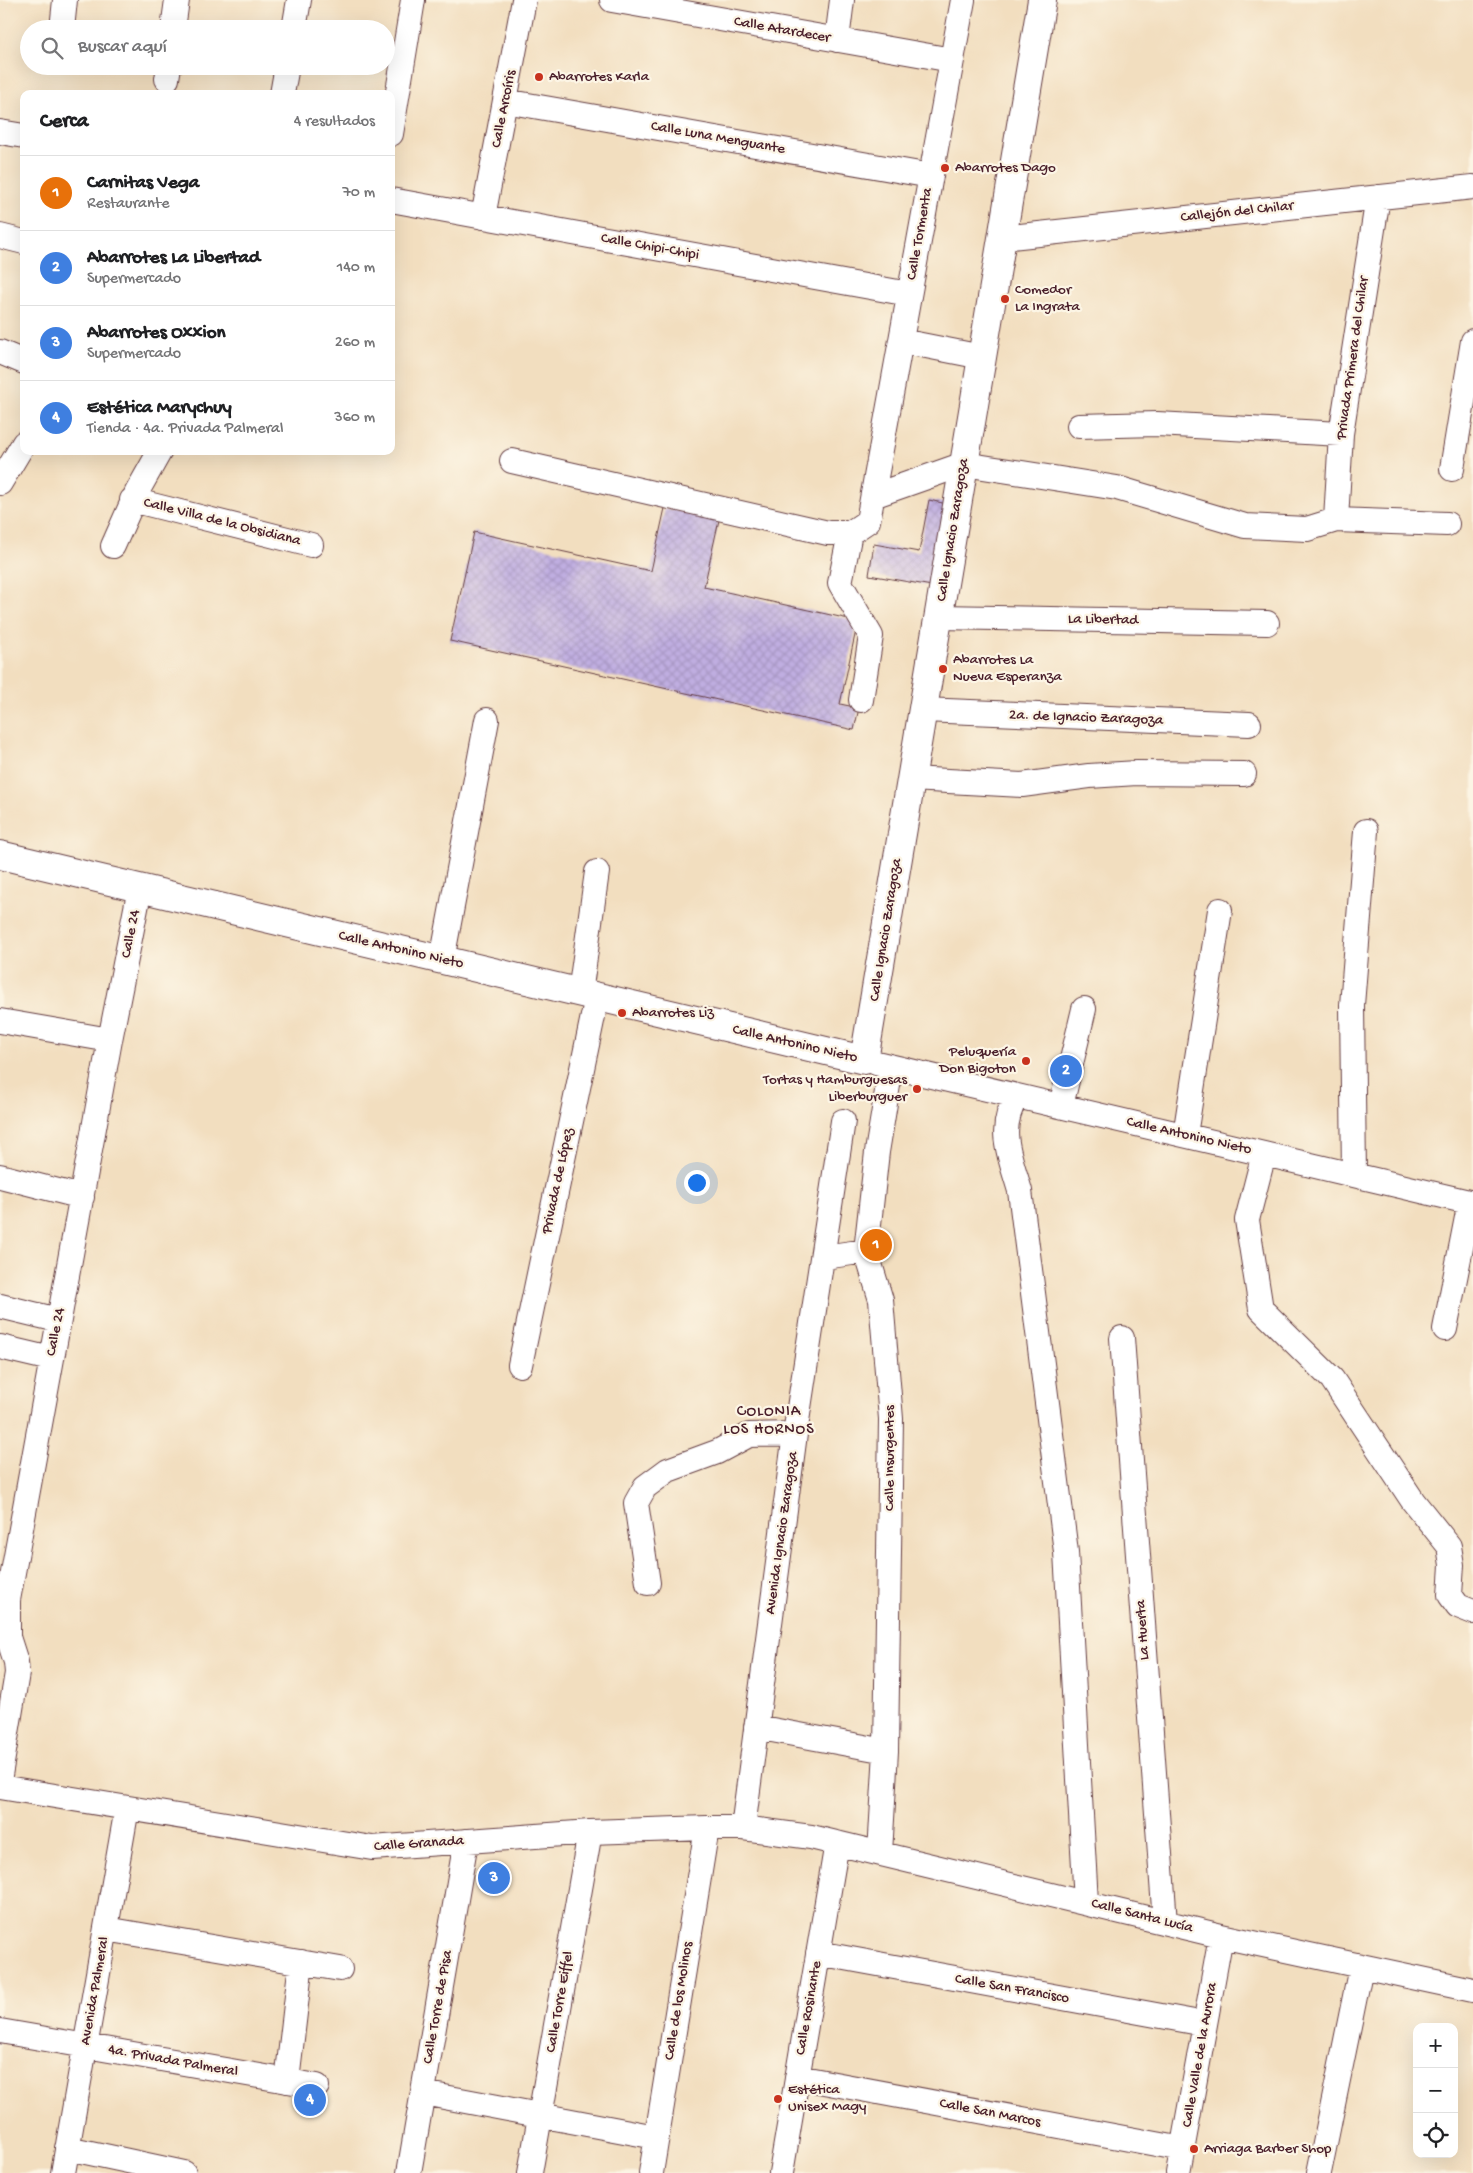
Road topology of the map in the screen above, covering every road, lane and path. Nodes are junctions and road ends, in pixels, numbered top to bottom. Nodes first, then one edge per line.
1 (66, 0) edge
2 (177, 0) edge
3 (299, 0) edge
4 (413, 0) edge
5 (524, 0) edge
6 (612, 0) edge
7 (842, 0) edge
8 (962, 0) edge
9 (1042, 0) edge
10 (637, 2) edge
11 (63, 20) edge
12 (174, 20) edge
13 (296, 20) edge
14 (837, 40) junction
15 (952, 60) junction
16 (285, 75) edge
17 (283, 90) edge
18 (505, 101) junction
19 (395, 111) edge
20 (0, 132) edge
21 (20, 135) edge
22 (931, 176) junction
23 (1473, 187) edge
24 (1378, 197) junction
25 (395, 201) edge
26 (483, 217) junction
27 (0, 236) edge
28 (1002, 238) junction
29 (20, 241) edge
30 (909, 294) junction
31 (1473, 340) edge
32 (900, 345) junction
33 (0, 352) edge
34 (982, 357) junction
35 (20, 360) edge
36 (1079, 426) dead end
37 (1341, 434) junction
38 (20, 449) edge
39 (158, 455) edge
40 (512, 461) dead end
41 (964, 464) junction
42 (1452, 469) dead end
43 (0, 483) edge
44 (873, 496) junction
45 (132, 500) junction
46 (1336, 520) junction
47 (1447, 524) dead end
48 (850, 533) junction
49 (311, 545) dead end
50 (113, 546) dead end
51 (938, 617) junction
52 (1268, 623) dead end
53 (860, 700) dead end
54 (923, 710) junction
55 (487, 720) dead end
56 (1249, 724) dead end
57 (1244, 774) dead end
58 (911, 779) junction
59 (1366, 831) dead end
60 (0, 855) edge
61 (597, 872) dead end
62 (140, 888) junction
63 (1220, 910) dead end
64 (442, 960) junction
65 (589, 995) junction
66 (1084, 1010) dead end
67 (0, 1021) edge
68 (1193, 1029) dead end
69 (110, 1040) junction
70 (864, 1060) junction
71 (891, 1066) junction
72 (1017, 1096) junction
73 (1060, 1106) junction
74 (843, 1120) dead end
75 (1181, 1134) junction
76 (1264, 1154) junction
77 (1354, 1175) junction
78 (0, 1176) edge
79 (82, 1198) junction
80 (1472, 1202) edge
81 (866, 1252) junction
82 (824, 1257) junction
83 (0, 1306) edge
84 (58, 1320) junction
85 (1445, 1329) dead end
86 (1122, 1338) dead end
87 (0, 1347) edge
88 (51, 1359) junction
89 (520, 1365) dead end
90 (796, 1434) junction
91 (648, 1583) dead end
92 (1473, 1612) edge
93 (9, 1671) edge
94 (756, 1727) junction
95 (886, 1751) junction
96 (0, 1775) edge
97 (0, 1787) edge
98 (127, 1808) junction
99 (707, 1828) junction
100 (743, 1828) junction
101 (590, 1832) junction
102 (811, 1837) joint
103 (466, 1841) junction
104 (836, 1843) junction
105 (880, 1853) junction
106 (1086, 1902) junction
107 (1165, 1922) junction
108 (106, 1929) junction
109 (1221, 1936) junction
110 (818, 1953) junction
111 (301, 1962) junction
112 (1361, 1967) junction
113 (340, 1969) dead end
114 (1473, 1990) edge
115 (1205, 2024) junction
116 (0, 2030) edge
117 (85, 2046) junction
118 (797, 2077) junction
119 (286, 2081) junction
120 (317, 2086) dead end
121 (423, 2093) junction
122 (541, 2116) junction
123 (656, 2138) junction
124 (68, 2148) junction
125 (1183, 2149) junction
126 (63, 2173) edge
127 (183, 2173) edge
128 (409, 2173) edge
129 (530, 2173) edge
130 (651, 2173) edge
131 (781, 2173) edge
132 (1178, 2173) edge
133 (1319, 2173) edge

1 - 11 street
2 - 12 street
3 - 13 street
4 - 19 street
5 - 18 street, Calle Arcoíris
6 - 10 street, Calle Atardecer
7 - 14 street
8 - 15 street, Calle Tormenta
9 - 28 main road, Calle Ignacio Zaragoza
10 - 14 street, Calle Atardecer
14 - 15 street, Calle Atardecer
15 - 22 street, Calle Tormenta
16 - 17 street
18 - 22 street, Calle Luna Menguante
18 - 26 street, Calle Arcoíris
20 - 21 street
22 - 30 street, Calle Tormenta
23 - 24 street, Callejón del Chilar
24 - 28 street, Callejón del Chilar
24 - 37 street, Privada Primera del Chilar
25 - 26 street, Calle Chipi-Chipi
26 - 30 street, Calle Chipi-Chipi
27 - 29 street
28 - 34 main road, Calle Ignacio Zaragoza
30 - 32 street, Calle Tormenta
31 - 42 street
32 - 34 street
32 - 44 street, Calle Tormenta
33 - 35 street
34 - 41 main road, Calle Ignacio Zaragoza
36 - 37 street
37 - 46 street, Privada Primera del Chilar
38 - 43 street
39 - 45 street
40 - 48 street
41 - 44 street
41 - 46 street
41 - 51 main road, Calle Ignacio Zaragoza
44 - 48 street, Calle Tormenta
45 - 49 street, Calle Villa de la Obsidiana
45 - 50 street
46 - 47 street
48 - 53 street
51 - 52 street, La Libertad
51 - 54 main road, Calle Ignacio Zaragoza
54 - 56 street, 2a. de Ignacio Zaragoza
54 - 58 main road, Calle Ignacio Zaragoza
55 - 64 street
57 - 58 street
58 - 70 main road, Calle Ignacio Zaragoza
59 - 77 street
60 - 62 main road, Calle Antonino Nieto
61 - 65 street, Privada de López
62 - 64 main road, Calle Antonino Nieto
62 - 69 street, Calle 24
63 - 75 street
64 - 65 main road, Calle Antonino Nieto
65 - 70 main road, Calle Antonino Nieto
65 - 89 street, Privada de López
66 - 73 street
67 - 69 street
68 - 75 street
69 - 79 street, Calle 24
70 - 71 street, Calle Antonino Nieto
71 - 72 street, Calle Antonino Nieto
71 - 81 street, Calle Insurgentes
72 - 73 street, Calle Antonino Nieto
72 - 106 street
73 - 75 street, Calle Antonino Nieto
74 - 82 street, Avenida Ignacio Zaragoza
75 - 76 street, Calle Antonino Nieto
76 - 77 street, Calle Antonino Nieto
76 - 92 street
77 - 80 street, Calle Antonino Nieto
78 - 79 street
79 - 84 street, Calle 24
80 - 85 street
81 - 82 street
81 - 95 street, Calle Insurgentes
82 - 90 street, Avenida Ignacio Zaragoza
83 - 84 street
84 - 88 street, Calle 24
86 - 107 street, La Huerta
87 - 88 street
88 - 93 street, Calle 24
90 - 91 street
90 - 94 street, Avenida Ignacio Zaragoza
93 - 96 street, Calle 24
94 - 95 street
94 - 100 street, Avenida Ignacio Zaragoza
95 - 105 street, Calle Insurgentes
97 - 98 street, Calle Granada
98 - 103 street, Calle Granada
98 - 108 street, Avenida Palmeral
99 - 100 street, Calle Granada
99 - 101 street, Calle Granada
99 - 123 street, Calle de los Molinos
100 - 102 street, Calle Granada
101 - 103 street, Calle Granada
101 - 122 street, Calle Torre Eiffel
102 - 104 street, Calle Santa Lucía
103 - 121 street, Calle Torre de Pisa
104 - 105 street, Calle Santa Lucía
104 - 110 street, Calle Rosinante
105 - 106 street, Calle Santa Lucía
106 - 107 street, Calle Santa Lucía
107 - 109 street, Calle Santa Lucía
108 - 111 street
108 - 117 street, Avenida Palmeral
109 - 112 street, Calle Santa Lucía
109 - 115 street, Calle Valle de la Aurora
110 - 115 street, Calle San Francisco
110 - 118 street, Calle Rosinante
111 - 113 street
111 - 119 street
112 - 114 street, Calle Santa Lucía
112 - 133 street
115 - 125 street, Calle Valle de la Aurora
116 - 117 street, 4a. Privada Palmeral
117 - 119 street, 4a. Privada Palmeral
117 - 124 street, Avenida Palmeral
118 - 125 street, Calle San Marcos
118 - 131 street, Calle Rosinante
119 - 120 street, 4a. Privada Palmeral
121 - 122 street
121 - 128 street, Calle Torre de Pisa
122 - 123 street
122 - 129 street, Calle Torre Eiffel
123 - 130 street, Calle de los Molinos
124 - 126 street, Avenida Palmeral
124 - 127 street
125 - 132 street, Calle Valle de la Aurora

